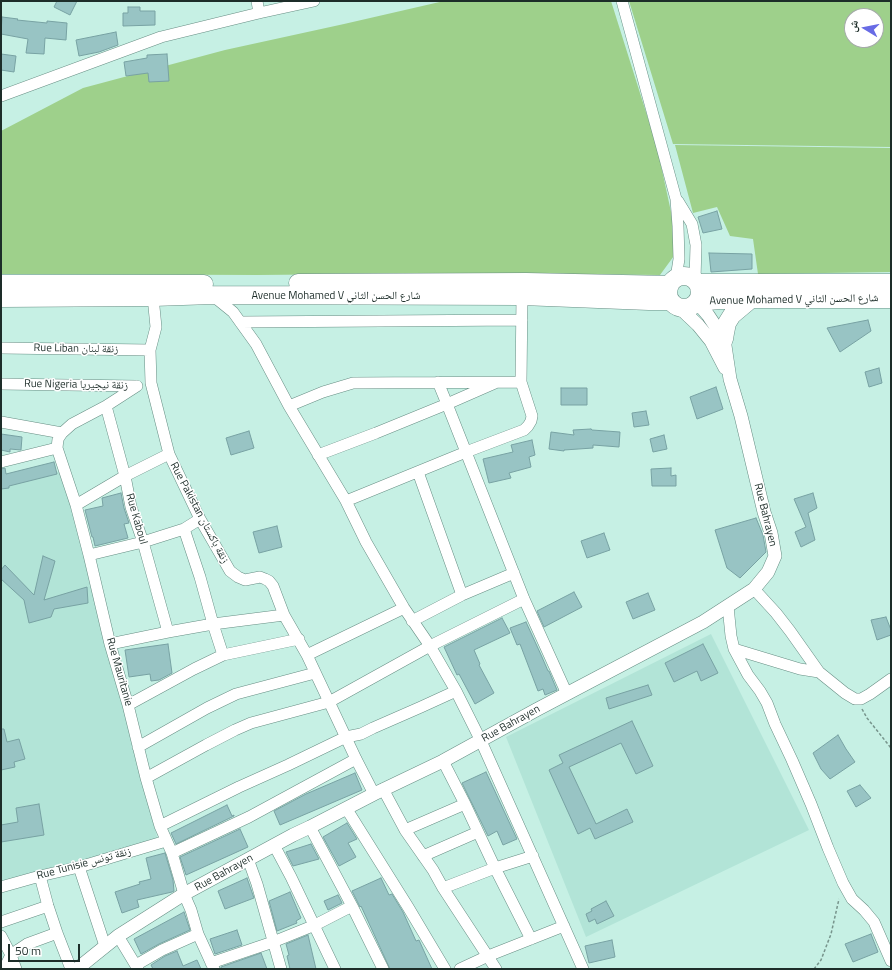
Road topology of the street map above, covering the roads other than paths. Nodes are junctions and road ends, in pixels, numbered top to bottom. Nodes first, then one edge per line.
1 (256, 1) edge
2 (314, 1) edge
3 (622, 1) edge
4 (259, 13) junction
5 (1, 96) edge
6 (676, 199) junction
7 (696, 282) junction
8 (891, 283) edge
9 (1, 284) edge
10 (212, 295) junction
11 (679, 295) junction
12 (522, 296) junction
13 (153, 297) junction
14 (1, 298) edge
15 (751, 299) junction
16 (891, 300) edge
17 (522, 320) junction
18 (240, 322) junction
19 (724, 339) junction
20 (1, 348) edge
21 (150, 350) junction
22 (730, 379) junction
23 (500, 381) junction
24 (438, 382) junction
25 (521, 382) junction
26 (151, 383) junction
27 (1, 384) edge
28 (137, 386) junction
29 (448, 404) junction
30 (106, 406) junction
31 (289, 406) junction
32 (1, 422) edge
33 (62, 433) junction
34 (57, 448) junction
35 (466, 452) junction
36 (168, 454) junction
37 (318, 455) junction
38 (1, 462) edge
39 (418, 472) junction
40 (125, 476) junction
41 (346, 501) junction
42 (76, 505) junction
43 (200, 519) junction
44 (184, 529) junction
45 (143, 542) junction
46 (89, 555) junction
47 (514, 573) junction
48 (754, 590) junction
49 (462, 595) junction
50 (524, 599) junction
51 (728, 606) junction
52 (404, 608) junction
53 (284, 615) junction
54 (412, 621) junction
55 (213, 624) junction
56 (168, 632) junction
57 (298, 639) junction
58 (110, 644) junction
59 (430, 646) junction
60 (734, 649) junction
61 (223, 654) junction
62 (307, 655) junction
63 (819, 672) junction
64 (315, 673) junction
65 (891, 679) edge
66 (456, 691) junction
67 (567, 694) junction
68 (329, 702) junction
69 (128, 705) junction
70 (346, 737) junction
71 (481, 741) junction
72 (138, 746) junction
73 (356, 759) junction
74 (443, 761) junction
75 (146, 778) junction
76 (378, 792) junction
77 (465, 804) junction
78 (346, 808) junction
79 (160, 826) junction
80 (310, 827) junction
81 (405, 830) junction
82 (478, 832) junction
83 (166, 841) junction
84 (274, 845) junction
85 (172, 853) junction
86 (423, 856) junction
87 (533, 856) junction
88 (248, 859) junction
89 (78, 867) junction
90 (495, 868) junction
91 (40, 876) junction
92 (1, 887) edge
93 (443, 888) junction
94 (184, 894) junction
95 (48, 906) junction
96 (352, 906) junction
97 (1, 922) edge
98 (315, 925) junction
99 (564, 926) junction
100 (57, 933) junction
101 (198, 934) junction
102 (1, 936) edge
103 (118, 936) junction
104 (532, 940) junction
105 (273, 942) junction
106 (105, 946) junction
107 (11, 955) junction
108 (488, 956) junction
109 (891, 961) edge
110 (212, 966) edge
111 (137, 967) edge
112 (4, 969) edge
113 (16, 969) edge
114 (71, 969) edge
115 (77, 969) edge
116 (281, 969) edge
117 (335, 969) edge
118 (383, 969) edge
119 (445, 969) edge
120 (460, 969) edge
121 (496, 969) edge
122 (583, 969) edge

1 - 4 street
2 - 4 street
3 - 6 street
4 - 5 street
6 - 7 street
6 - 11 street
7 - 8 highway, Avenue Mohamed V شارع الحسن الثاني
7 - 11 highway
9 - 11 highway, Avenue Mohamed V شارع الحسن الثاني
10 - 12 highway, Avenue Mohamed V شارع الحسن الثاني
10 - 13 highway, Avenue Mohamed V شارع الحسن الثاني
10 - 18 street
11 - 12 highway, Avenue Mohamed V شارع الحسن الثاني
11 - 15 highway, Avenue Mohamed V شارع الحسن الثاني
11 - 19 street, Rue Bahrayen
11 - 22 street, Rue Bahrayen
12 - 17 street
13 - 14 highway, Avenue Mohamed V شارع الحسن الثاني
13 - 21 street, Rue Pakistan زنقة باكستان
15 - 16 highway, Avenue Mohamed V شارع الحسن الثاني
15 - 19 highway
17 - 18 street
17 - 25 street
18 - 31 street
19 - 22 street, Rue Bahrayen
20 - 21 street, Rue Liban زنقة لبنان
21 - 26 street, Rue Pakistan زنقة باكستان
22 - 48 street, Rue Bahrayen
23 - 24 street
23 - 25 street
23 - 29 street
24 - 29 street
24 - 31 street
25 - 35 street
26 - 28 street, Rue Nigeria زنقة نيجيريا
26 - 36 street, Rue Pakistan زنقة باكستان
27 - 28 street, Rue Nigeria زنقة نيجيريا
28 - 30 street
29 - 35 street
29 - 37 street
30 - 33 street
30 - 40 street, Rue Kaboul
31 - 37 street
32 - 33 street
33 - 34 street
34 - 38 street
34 - 42 street, Rue Mauritanie
35 - 39 street
35 - 47 street
36 - 40 street
36 - 43 street, Rue Pakistan زنقة باكستان
37 - 41 street
39 - 41 street
39 - 49 street
40 - 42 street
40 - 45 street, Rue Kaboul
41 - 52 street
42 - 46 street, Rue Mauritanie
43 - 44 street
43 - 53 street, Rue Pakistan زنقة باكستان
44 - 45 street
44 - 55 street
45 - 46 street
45 - 56 street, Rue Kaboul
46 - 58 street, Rue Mauritanie
47 - 49 street
47 - 50 street
48 - 51 street, Rue Bahrayen
48 - 63 street
49 - 54 street
50 - 59 street
50 - 67 street
51 - 60 street
51 - 67 street, Rue Bahrayen
52 - 54 street
52 - 62 street
53 - 55 street
53 - 57 street, Rue Pakistan زنقة باكستان
54 - 59 street
55 - 56 street
55 - 61 street
56 - 58 street
57 - 61 street
57 - 62 street, Rue Pakistan زنقة باكستان
58 - 69 street, Rue Mauritanie
59 - 66 street
59 - 68 street
60 - 63 street
60 - 109 street
61 - 69 street
62 - 64 street, Rue Pakistan زنقة باكستان
63 - 65 street
64 - 68 street, Rue Pakistan زنقة باكستان
64 - 72 street
66 - 70 street
66 - 71 street
67 - 71 street, Rue Bahrayen
68 - 70 street, Rue Pakistan زنقة باكستان
68 - 75 street
69 - 72 street, Rue Mauritanie
70 - 73 street, Rue Pakistan زنقة باكستان
70 - 79 street
71 - 74 street, Rue Bahrayen
71 - 87 street
72 - 75 street, Rue Mauritanie
73 - 76 street, Rue Pakistan زنقة باكستان
73 - 85 street
74 - 76 street, Rue Bahrayen
74 - 77 street
75 - 79 street, Rue Mauritanie
76 - 78 street, Rue Bahrayen
76 - 81 street, Rue Pakistan زنقة باكستان
77 - 81 street
77 - 82 street
78 - 80 street, Rue Bahrayen
78 - 119 street
79 - 83 street, Rue Mauritanie
80 - 84 street, Rue Bahrayen
80 - 96 street
81 - 86 street, Rue Pakistan زنقة باكستان
82 - 86 street
82 - 90 street
83 - 85 street, Rue Mauritanie
83 - 89 street, Rue Tunisie زنقة تونس
84 - 88 street, Rue Bahrayen
84 - 98 street
85 - 94 street, Rue Mauritanie
86 - 93 street, Rue Pakistan زنقة باكستان
87 - 90 street
87 - 99 street
88 - 94 street, Rue Bahrayen
88 - 105 street
89 - 91 street, Rue Tunisie زنقة تونس
89 - 106 street
90 - 93 street
90 - 104 street
91 - 92 street, Rue Tunisie زنقة تونس
91 - 95 street
93 - 108 street, Rue Pakistan زنقة باكستان
94 - 101 street, Rue Mauritanie
94 - 103 street, Rue Bahrayen
95 - 97 street
95 - 100 street
96 - 98 street
96 - 118 street
98 - 105 street
98 - 117 street
99 - 104 street
99 - 122 street
100 - 107 street
100 - 114 street
101 - 110 street, Rue Mauritanie
101 - 111 street
102 - 107 street
103 - 106 street, Rue Bahrayen
103 - 111 street
104 - 108 street
105 - 110 street
105 - 116 street
106 - 115 street, Rue Bahrayen
107 - 112 street
107 - 113 street
108 - 120 street
108 - 121 street, Rue Pakistan زنقة باكستان

